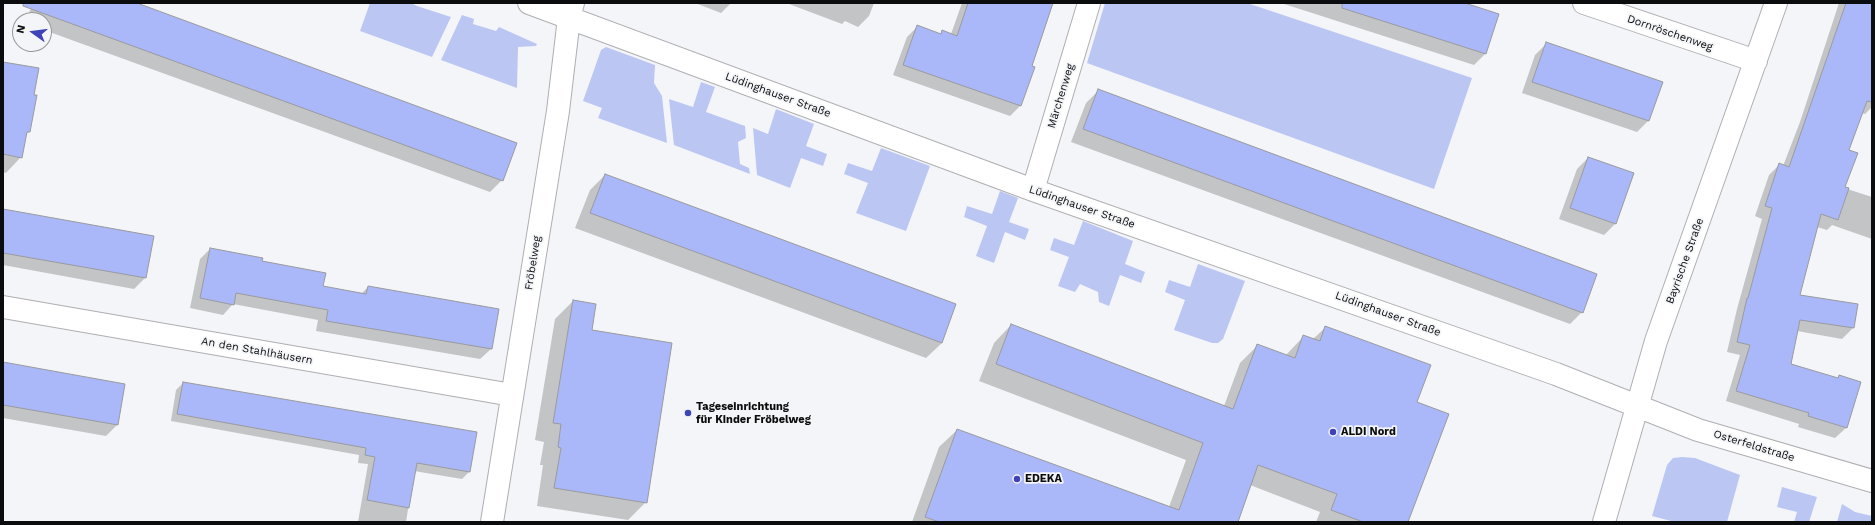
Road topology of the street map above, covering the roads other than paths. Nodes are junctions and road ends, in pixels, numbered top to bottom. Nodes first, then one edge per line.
1 (529, 3) edge
2 (1089, 3) edge
3 (1584, 3) edge
4 (1776, 3) edge
5 (571, 11) edge
6 (1756, 61) junction
7 (1033, 190) junction
8 (3, 307) edge
9 (512, 395) junction
10 (1638, 405) junction
11 (1872, 481) edge
12 (492, 522) edge
13 (1604, 522) edge

1 - 5 street, Lüdinghauser Straße
2 - 7 street, Märchenweg
3 - 6 street, Dornröschenweg
4 - 6 street, Bayrische Straße
5 - 7 street, Lüdinghauser Straße
5 - 9 street, Fröbelweg
6 - 10 street, Bayrische Straße
7 - 10 street, Lüdinghauser Straße
8 - 9 street, An den Stahlhäusern
9 - 12 street, Fröbelweg
10 - 11 street, Osterfeldstraße
10 - 13 street, Bayrische Straße

